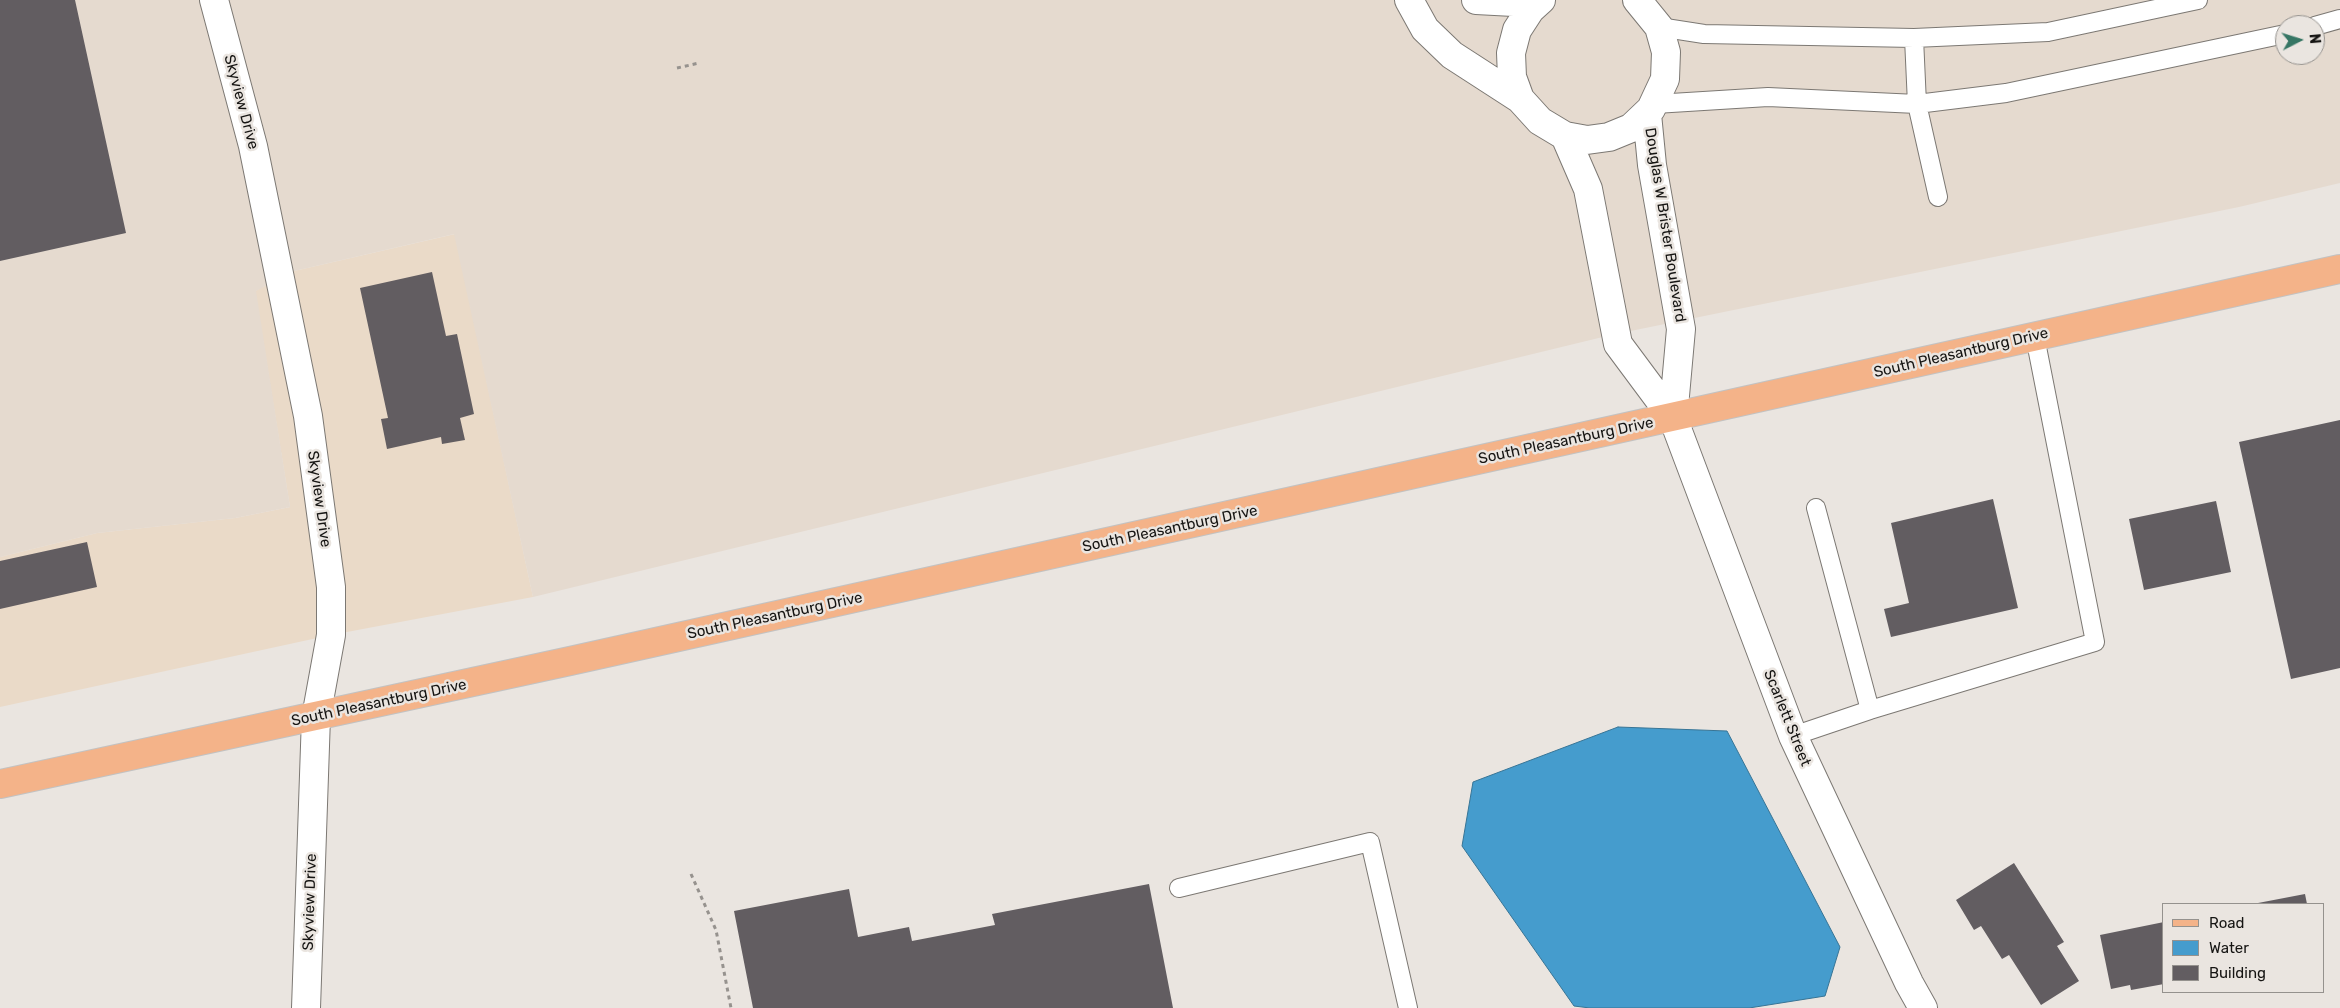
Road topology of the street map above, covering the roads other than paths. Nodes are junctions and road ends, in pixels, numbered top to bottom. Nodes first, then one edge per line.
1 (214, 0) edge
2 (1409, 0) edge
3 (1476, 0) edge
4 (1524, 0) edge
5 (1541, 0) edge
6 (2198, 0) edge
7 (1650, 11) edge
8 (2340, 19) edge
9 (2325, 23) edge
10 (2275, 36) edge
11 (1914, 38) junction
12 (1520, 99) junction
13 (1916, 104) junction
14 (1651, 109) junction
15 (1565, 136) junction
16 (1938, 197) dead end
17 (2340, 272) edge
18 (2035, 336) junction
19 (1673, 418) junction
20 (1816, 508) dead end
21 (1870, 710) junction
22 (316, 717) junction
23 (1793, 736) junction
24 (0, 784) edge
25 (1179, 888) dead end
26 (306, 1008) edge
27 (1408, 1008) edge
28 (1924, 1008) edge

1 - 22 street, Skyview Drive
2 - 12 street
3 - 4 street
5 - 12 street
6 - 11 lane
7 - 11 lane
7 - 14 street
8 - 9 lane
10 - 13 lane
11 - 13 lane
12 - 15 street
13 - 14 lane
13 - 16 lane
14 - 15 street
14 - 19 street, Douglas W Brister Boulevard
15 - 19 street
17 - 18 main road, South Pleasantburg Drive
18 - 19 main road, South Pleasantburg Drive
18 - 21 lane
19 - 22 main road, South Pleasantburg Drive
19 - 23 street, Scarlett Street
20 - 21 lane
21 - 23 lane
22 - 24 main road, South Pleasantburg Drive
22 - 26 street, Skyview Drive
23 - 28 street, Scarlett Street
25 - 27 lane

